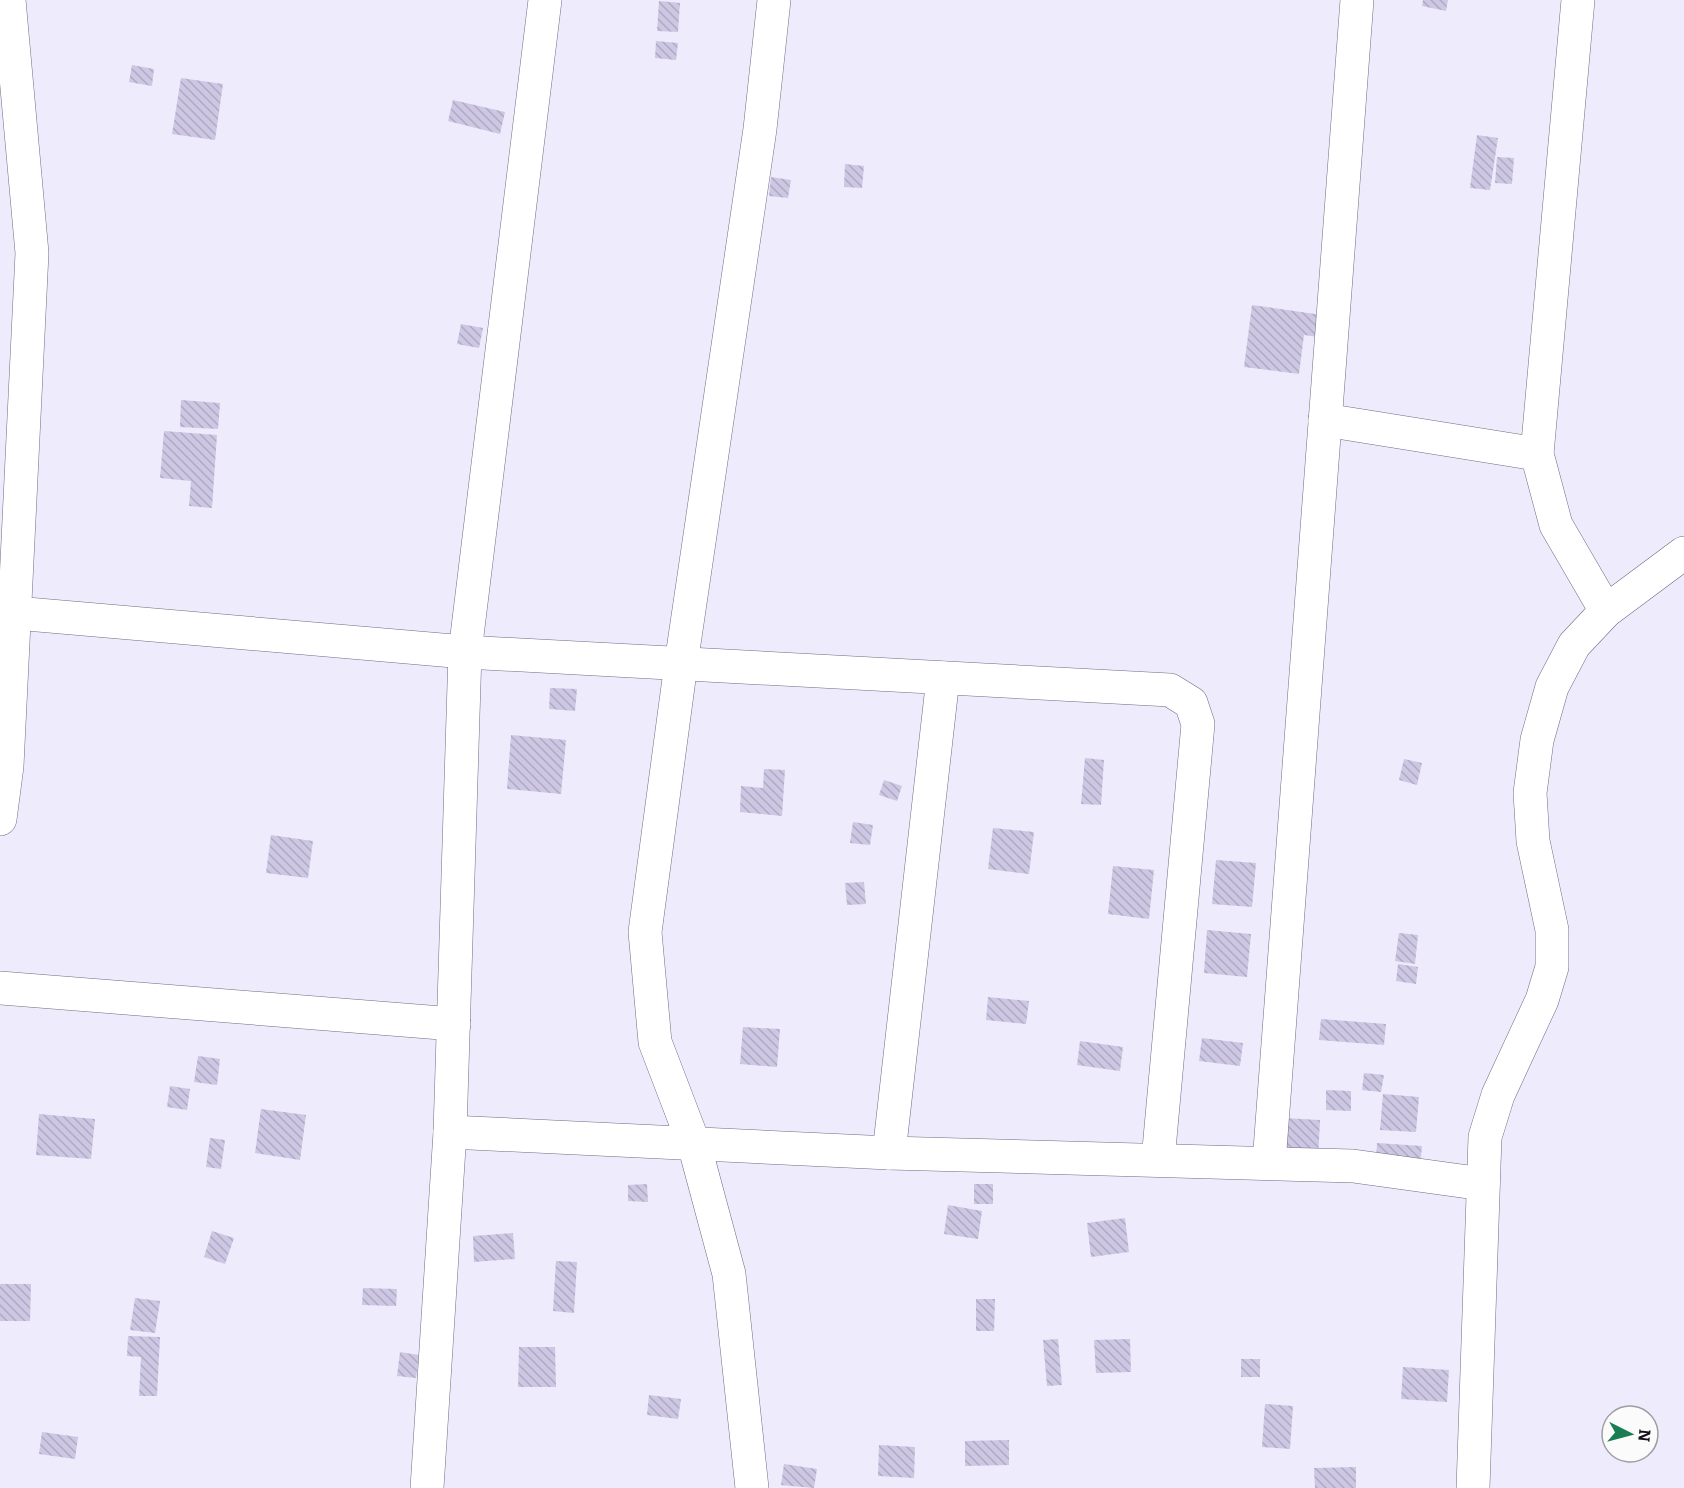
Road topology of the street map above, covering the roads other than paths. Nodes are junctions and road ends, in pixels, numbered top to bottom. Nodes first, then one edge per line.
1 (9, 0) edge
2 (545, 0) edge
3 (774, 0) edge
4 (1357, 0) edge
5 (1578, 0) edge
6 (1325, 420) junction
7 (1537, 454) junction
8 (1684, 553) edge
9 (1606, 611) junction
10 (15, 613) junction
11 (465, 652) junction
12 (681, 664) junction
13 (943, 678) junction
14 (0, 819) edge
15 (0, 988) edge
16 (454, 1024) junction
17 (450, 1132) junction
18 (694, 1144) junction
19 (889, 1153) junction
20 (1158, 1160) junction
21 (1269, 1163) junction
22 (1483, 1184) junction
23 (427, 1488) edge
24 (752, 1488) edge
25 (1473, 1488) edge

1 - 10 street
2 - 11 street
3 - 12 street
4 - 6 street
5 - 7 street
6 - 7 street
6 - 21 street
7 - 9 street
8 - 9 street
9 - 22 street
10 - 11 street
10 - 14 street
11 - 12 street
11 - 16 street
12 - 13 street
12 - 18 street
13 - 19 street
13 - 20 street
15 - 16 street
16 - 17 street
17 - 18 street
17 - 23 street
18 - 19 street
18 - 24 street
19 - 20 street
20 - 21 street
21 - 22 street
22 - 25 street

